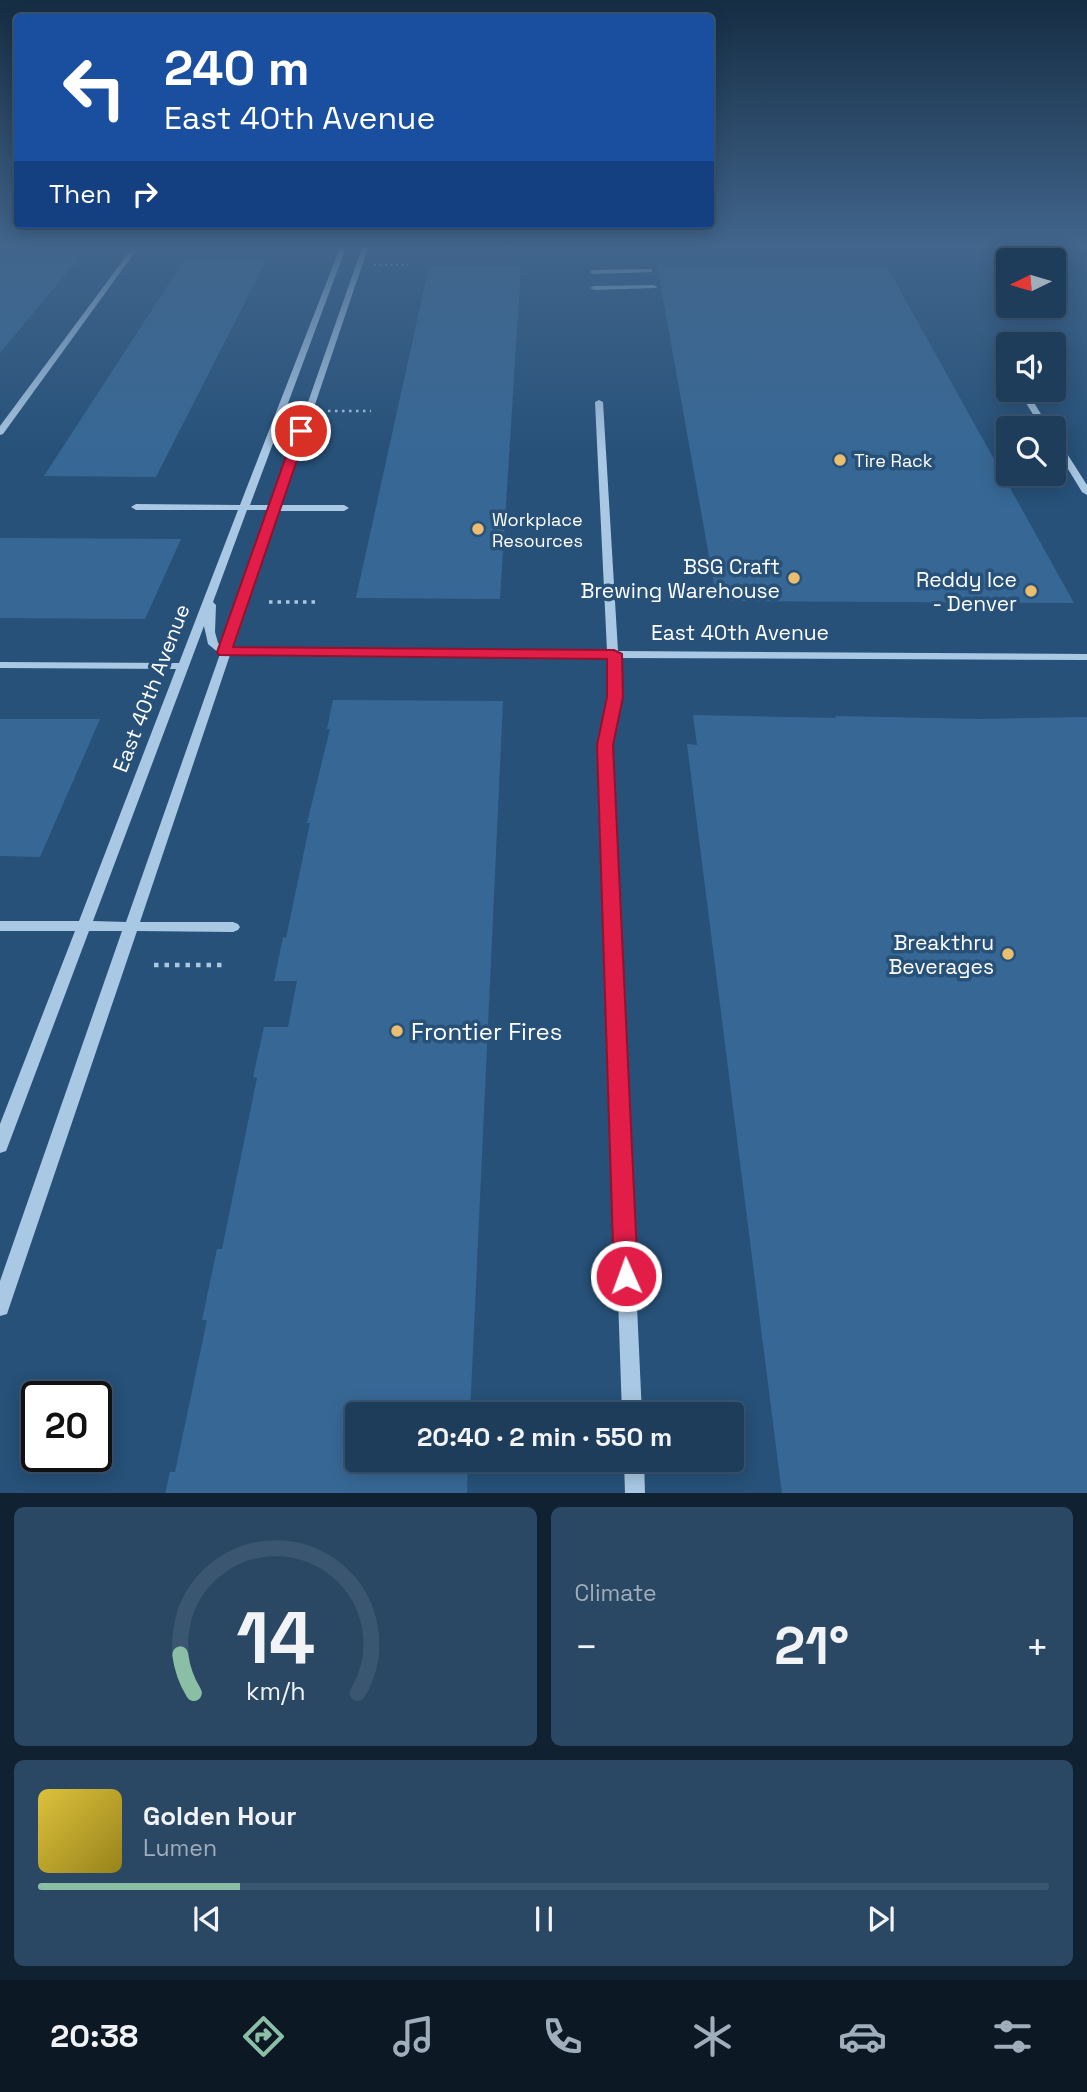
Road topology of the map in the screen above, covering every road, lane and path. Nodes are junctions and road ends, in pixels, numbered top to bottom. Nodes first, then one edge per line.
1 (86, 315) edge
2 (318, 315) edge
3 (342, 315) edge
4 (599, 402) dead end
5 (1030, 403) dead end
6 (328, 411) dead end
7 (371, 411) dead end
8 (1038, 416) edge
9 (0, 432) edge
10 (1066, 459) edge
11 (1087, 492) edge
12 (136, 507) dead end
13 (245, 507) junction
14 (275, 507) junction
15 (344, 508) dead end
16 (212, 593) junction
17 (268, 602) dead end
18 (320, 603) dead end
19 (224, 652) junction
20 (614, 654) junction
21 (1087, 657) edge
22 (0, 665) edge
23 (184, 666) junction
24 (0, 926) edge
25 (83, 926) junction
26 (131, 927) junction
27 (233, 927) dead end
28 (154, 965) dead end
29 (223, 965) dead end
30 (0, 1146) edge
31 (0, 1307) edge
32 (632, 1402) edge
33 (634, 1472) edge
34 (635, 1493) edge

1 - 9 street
2 - 13 street, East 40th Avenue
3 - 14 street
4 - 20 street
5 - 8 street
6 - 7 path
10 - 11 street
12 - 13 street
13 - 14 street
13 - 16 street, East 40th Avenue
14 - 15 street
14 - 19 street
16 - 19 street
16 - 23 street, East 40th Avenue
17 - 18 path
19 - 20 street, East 40th Avenue
19 - 26 street
20 - 21 street, East 40th Avenue
20 - 32 street
22 - 23 street
23 - 25 street, East 40th Avenue
24 - 25 street
25 - 26 street
25 - 30 street, East 40th Avenue
26 - 27 street
26 - 31 street
28 - 29 path
33 - 34 street

